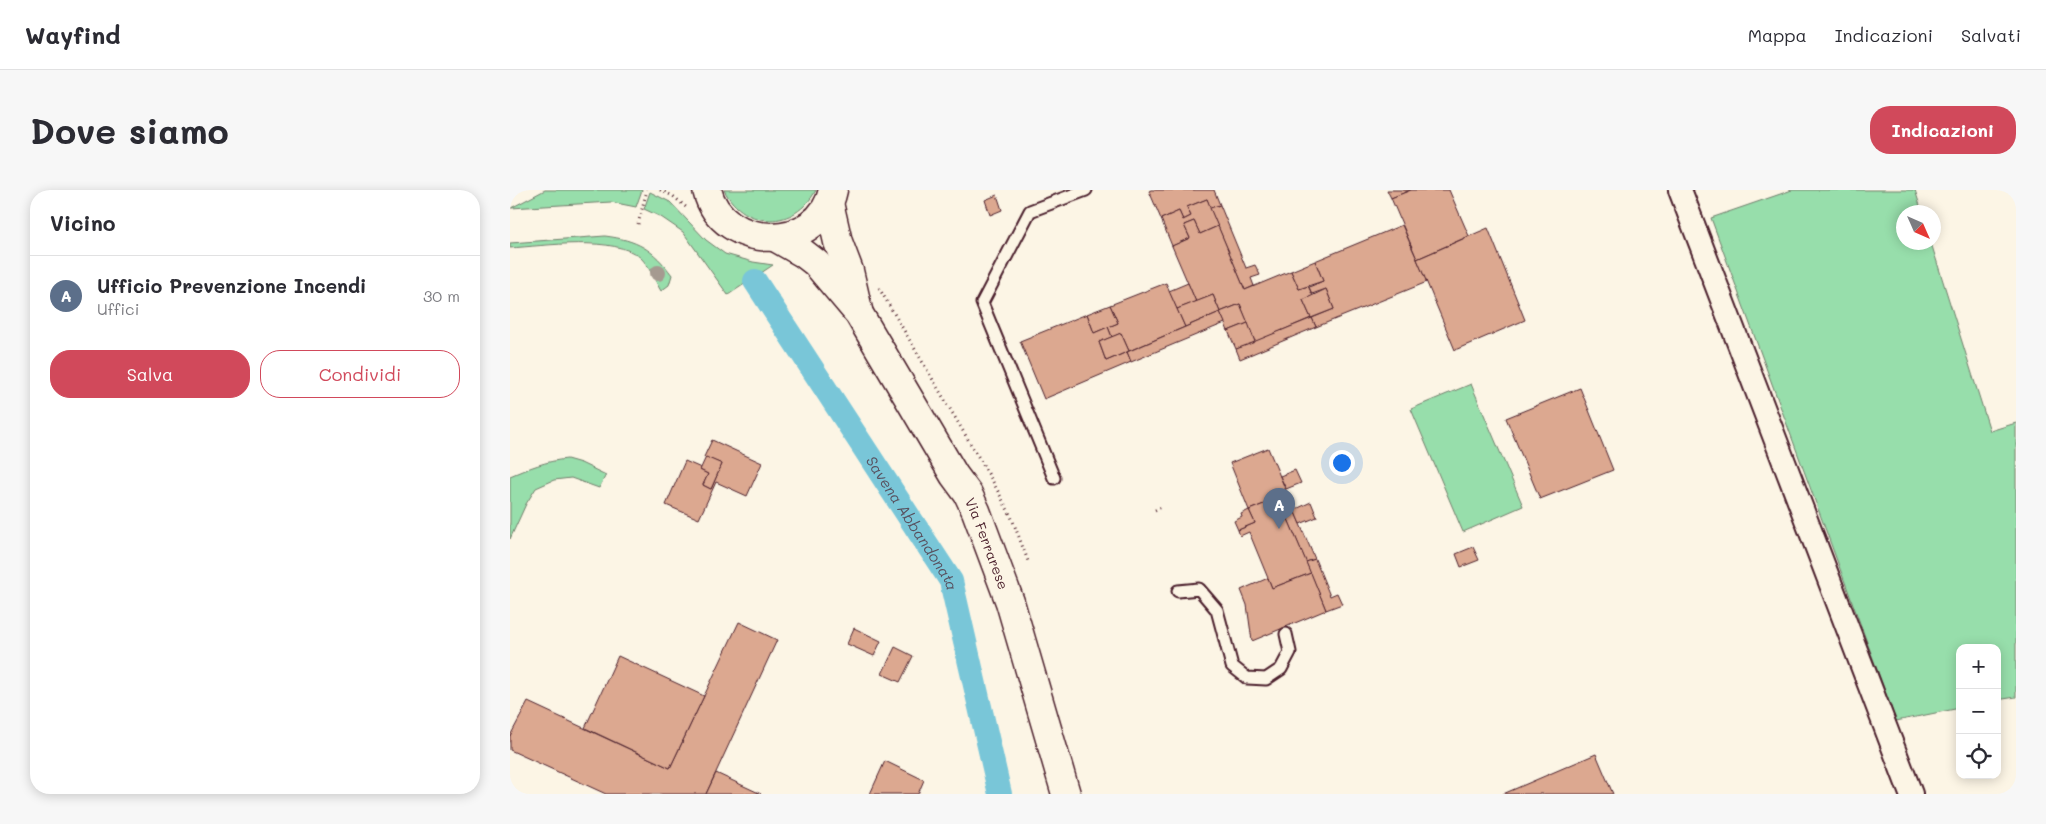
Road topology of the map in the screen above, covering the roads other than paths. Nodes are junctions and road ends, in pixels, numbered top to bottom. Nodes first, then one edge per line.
1 (707, 190) edge
2 (1086, 190) edge
3 (1680, 190) edge
4 (831, 196) edge
5 (775, 238) junction
6 (859, 314) junction
7 (1054, 478) dead end
8 (1178, 591) dead end
9 (1286, 634) dead end
10 (1066, 794) edge
11 (1911, 794) edge

1 - 5 main road
2 - 7 lane
3 - 11 street
4 - 5 main road
4 - 6 main road
5 - 6 main road
6 - 10 main road, Via Ferrarese
8 - 9 lane

